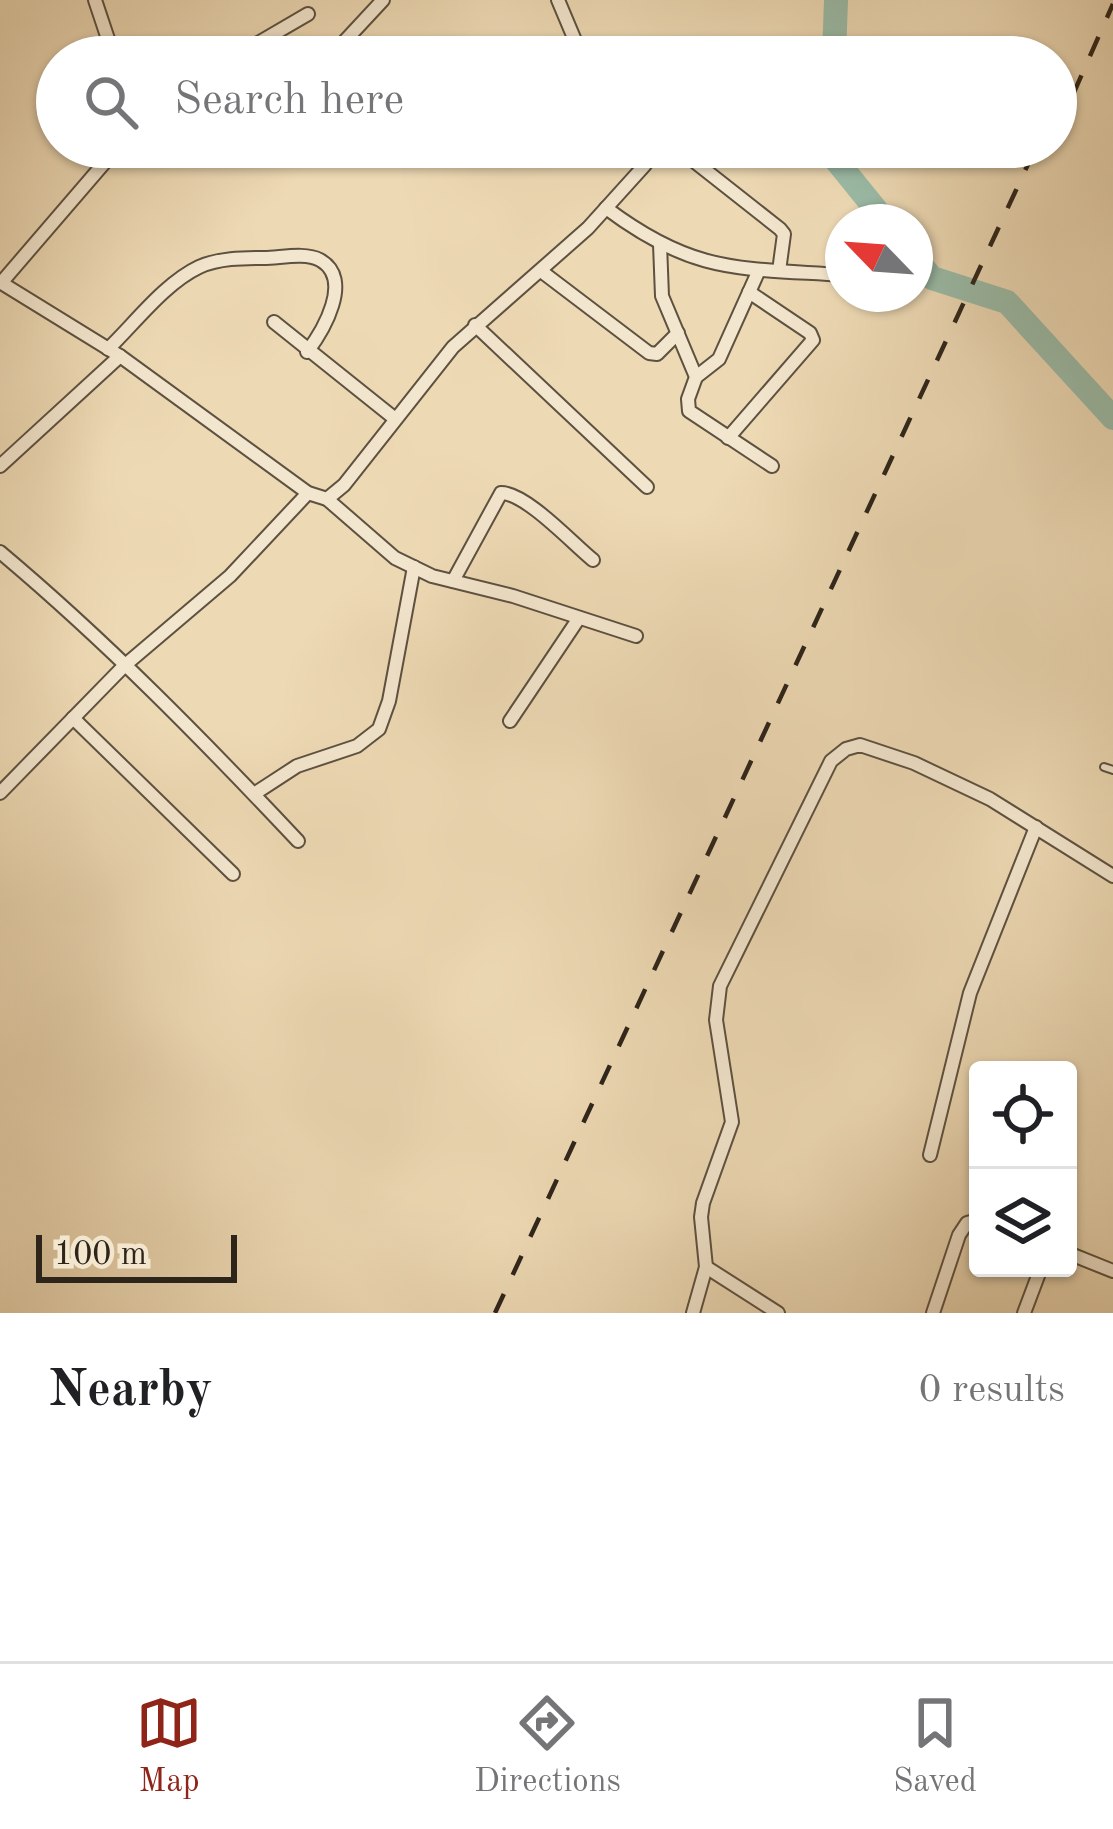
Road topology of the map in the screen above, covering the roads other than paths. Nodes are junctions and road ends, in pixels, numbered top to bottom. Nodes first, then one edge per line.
1 (95, 0) edge
2 (383, 0) edge
3 (558, 0) edge
4 (308, 14) dead end
5 (107, 36) edge
6 (270, 36) edge
7 (350, 36) edge
8 (573, 36) edge
9 (100, 168) edge
10 (640, 168) edge
11 (703, 168) edge
12 (606, 208) junction
13 (660, 244) junction
14 (759, 270) junction
15 (541, 271) junction
16 (778, 271) junction
17 (825, 273) edge
18 (1, 283) edge
19 (749, 292) junction
20 (274, 322) dead end
21 (475, 325) junction
22 (678, 333) junction
23 (307, 352) junction
24 (114, 353) junction
25 (696, 377) junction
26 (394, 418) junction
27 (728, 439) junction
28 (0, 466) edge
29 (772, 466) dead end
30 (647, 487) dead end
31 (308, 493) junction
32 (327, 500) junction
33 (0, 552) edge
34 (593, 560) dead end
35 (414, 567) junction
36 (453, 581) junction
37 (579, 617) junction
38 (636, 636) dead end
39 (124, 666) junction
40 (73, 718) junction
41 (510, 721) dead end
42 (1104, 767) dead end
43 (1113, 770) edge
44 (0, 793) edge
45 (254, 794) junction
46 (1036, 827) junction
47 (298, 841) dead end
48 (232, 874) dead end
49 (1113, 876) edge
50 (930, 1155) dead end
51 (969, 1222) edge
52 (1077, 1256) edge
53 (706, 1267) junction
54 (1113, 1270) edge
55 (1038, 1277) edge
56 (693, 1313) edge
57 (778, 1313) edge
58 (933, 1313) edge
59 (1024, 1313) edge

1 - 5 street
2 - 7 street
3 - 8 street
4 - 6 street
9 - 18 street
10 - 12 street
11 - 16 street
12 - 13 street
12 - 15 street
13 - 14 street
13 - 22 street
14 - 16 street
14 - 19 street
15 - 21 street
15 - 22 street
16 - 17 street
18 - 24 street
19 - 25 street
19 - 27 street
20 - 23 street
21 - 26 street
21 - 30 street
22 - 25 street
23 - 24 street
23 - 26 street
24 - 28 street
24 - 31 street
25 - 27 street
26 - 32 street
27 - 29 street
31 - 32 street
31 - 39 street
32 - 35 street
33 - 39 street
34 - 36 street
35 - 36 street
35 - 45 street
36 - 37 street
37 - 38 street
37 - 41 street
39 - 40 street
39 - 45 street
40 - 44 street
40 - 48 street
42 - 43 lane
45 - 47 street
46 - 49 street
46 - 50 street
46 - 53 street
51 - 58 street
52 - 54 street
53 - 56 street
53 - 57 street
55 - 59 street

